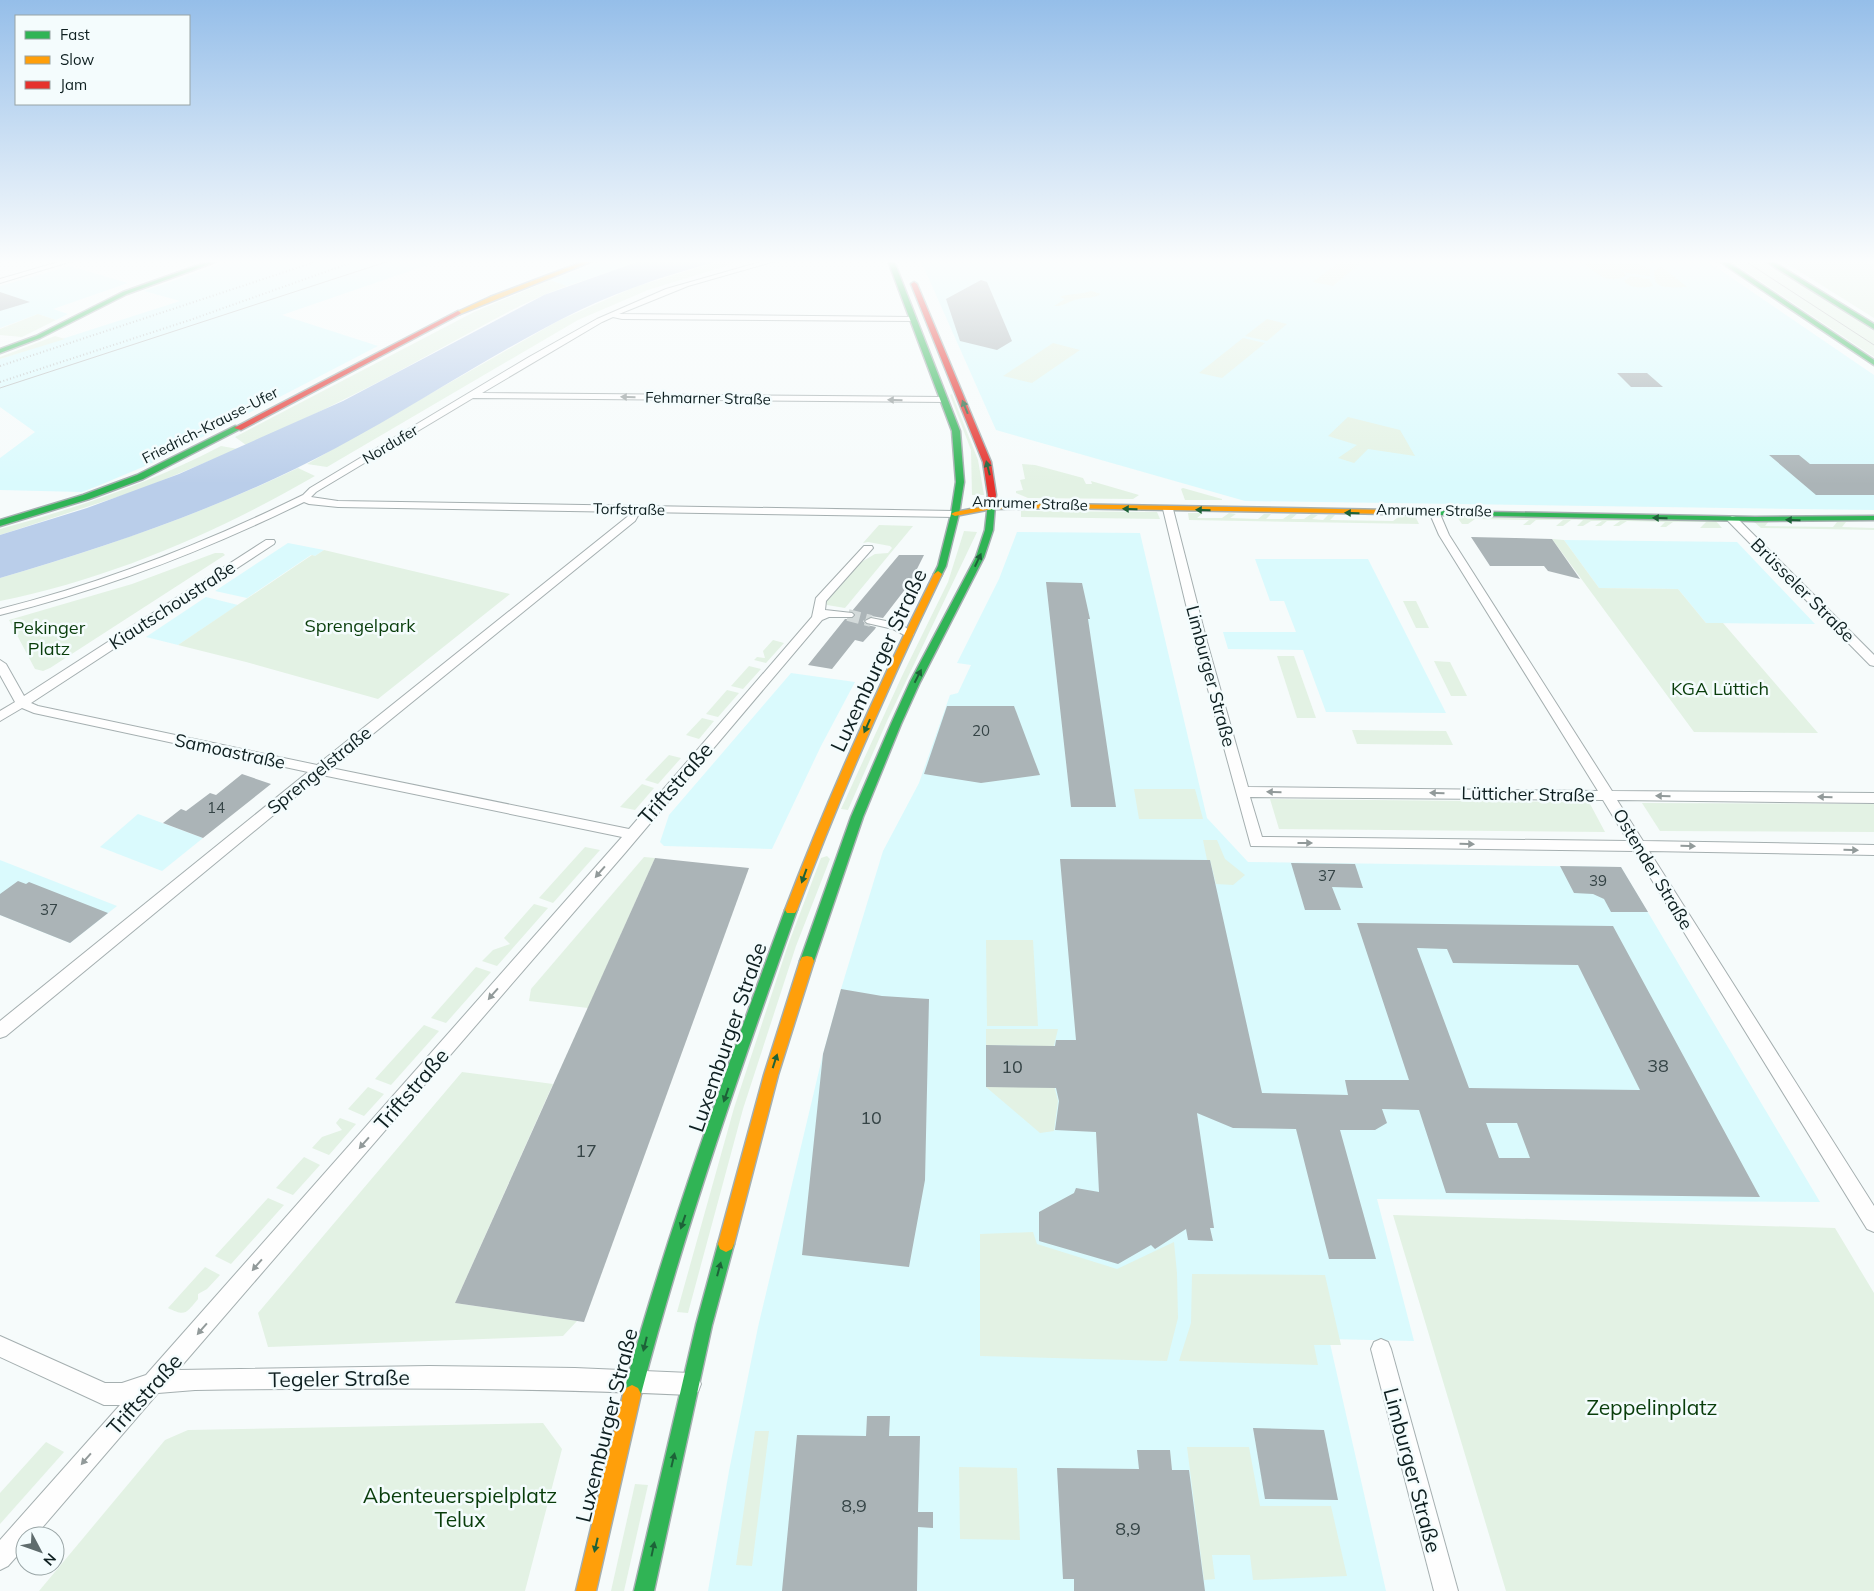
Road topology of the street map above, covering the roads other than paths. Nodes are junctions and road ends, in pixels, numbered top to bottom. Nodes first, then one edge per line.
1 (39, 335) edge
2 (413, 335) edge
3 (572, 335) edge
4 (919, 335) edge
5 (936, 335) edge
6 (1833, 335) edge
7 (0, 351) edge
8 (1874, 363) edge
9 (472, 395) junction
10 (944, 400) junction
11 (306, 497) junction
12 (992, 507) junction
13 (636, 509) junction
14 (1168, 509) junction
15 (955, 514) junction
16 (1874, 518) edge
17 (995, 519) junction
18 (1732, 519) junction
19 (1166, 522) junction
20 (1186, 522) dead end
21 (1441, 522) junction
22 (0, 523) edge
23 (1426, 525) dead end
24 (1625, 528) dead end
25 (1744, 530) junction
26 (1783, 530) dead end
27 (270, 542) dead end
28 (868, 548) dead end
29 (0, 612) edge
30 (848, 616) tunnel mouth
31 (818, 618) junction
32 (871, 621) tunnel mouth
33 (908, 634) junction
34 (1874, 662) edge
35 (0, 664) edge
36 (22, 702) junction
37 (0, 717) edge
38 (319, 770) junction
39 (1242, 792) junction
40 (1608, 795) junction
41 (1874, 798) edge
42 (631, 834) junction
43 (831, 844) junction
44 (1640, 846) junction
45 (1874, 850) edge
46 (0, 1031) edge
47 (1874, 1223) edge
48 (0, 1346) edge
49 (1381, 1349) dead end
50 (636, 1381) junction
51 (154, 1383) junction
52 (690, 1384) junction
53 (0, 1558) edge
54 (586, 1591) edge
55 (644, 1591) edge
56 (1446, 1591) edge

1 - 7 main road
2 - 22 main road, Friedrich-Krause-Ufer
3 - 9 street, Nordufer
4 - 10 main road, Luxemburger Straße
12 -> 5 main road, Luxemburger Straße
6 - 8 main road
10 -> 9 street, Fehmarner Straße
9 - 11 street, Nordufer
10 - 15 main road, Luxemburger Straße
11 - 13 street, Torfstraße
11 - 29 street, Nordufer
14 -> 12 main road, Amrumer Straße
12 - 15 main road, Amrumer Straße
12 - 17 main road, Luxemburger Straße
13 - 15 street, Torfstraße
13 - 38 street, Sprengelstraße
14 - 19 street, Limburger Straße
21 -> 14 main road, Amrumer Straße
15 - 17 main road, Amrumer Straße
15 - 33 main road, Luxemburger Straße
16 -> 18 main road, Amrumer Straße
43 -> 17 main road, Luxemburger Straße
18 -> 21 main road, Amrumer Straße
18 - 25 street, Brüsseler Straße
19 - 20 main road
19 - 39 street, Limburger Straße
21 - 23 main road, Amrumer Straße
21 - 40 street, Ostender Straße
24 - 25 main road
25 - 26 main road
25 - 34 street, Brüsseler Straße
27 - 36 street, Kiautschoustraße
28 - 31 street, Triftstraße
30 - 31 street
31 - 42 street, Triftstraße
32 - 33 street
33 -> 43 main road, Luxemburger Straße
35 - 36 street
36 - 37 street, Kiautschoustraße
36 - 38 street, Samoastraße
38 - 42 street, Samoastraße
38 - 46 street, Sprengelstraße
40 -> 39 street, Lütticher Straße
39 -> 44 street, Limburger Straße
41 -> 40 street, Lütticher Straße
40 - 44 street, Ostender Straße
42 -> 51 street, Triftstraße
43 -> 50 main road, Luxemburger Straße
52 -> 43 main road, Luxemburger Straße
44 -> 45 street
44 - 47 street, Ostender Straße
48 - 51 street, Tegeler Straße
49 - 56 street, Limburger Straße
50 - 51 street, Tegeler Straße
50 - 52 street, Tegeler Straße
50 -> 54 main road, Luxemburger Straße
51 -> 53 street, Triftstraße
55 -> 52 main road, Luxemburger Straße

